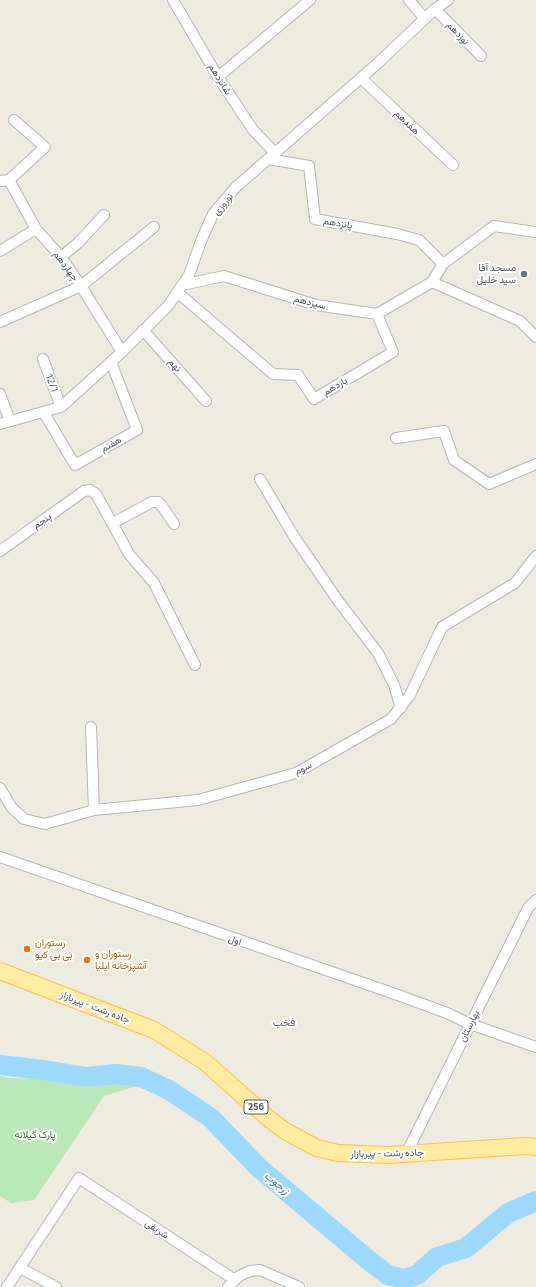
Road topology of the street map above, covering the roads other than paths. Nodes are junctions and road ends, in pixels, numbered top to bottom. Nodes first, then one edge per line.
1 (173, 0) edge
2 (310, 0) edge
3 (409, 0) edge
4 (448, 0) edge
5 (435, 9) junction
6 (425, 19) junction
7 (481, 56) dead end
8 (218, 77) junction
9 (361, 78) junction
10 (14, 120) dead end
11 (272, 156) junction
12 (453, 165) dead end
13 (5, 180) edge
14 (104, 215) dead end
15 (154, 227) dead end
16 (36, 229) junction
17 (536, 232) edge
18 (0, 251) edge
19 (61, 257) junction
20 (443, 264) junction
21 (432, 282) junction
22 (81, 286) junction
23 (180, 289) junction
24 (377, 314) junction
25 (0, 322) edge
26 (143, 330) junction
27 (536, 337) edge
28 (122, 352) junction
29 (43, 359) dead end
30 (111, 362) junction
31 (0, 394) edge
32 (206, 400) dead end
33 (61, 408) junction
34 (44, 413) junction
35 (5, 422) edge
36 (396, 438) dead end
37 (536, 464) edge
38 (260, 478) dead end
39 (113, 523) junction
40 (174, 524) dead end
41 (0, 551) edge
42 (536, 556) edge
43 (195, 665) dead end
44 (402, 708) junction
45 (91, 726) dead end
46 (0, 788) edge
47 (94, 810) junction
48 (0, 858) edge
49 (536, 900) edge
50 (0, 971) edge
51 (470, 1024) junction
52 (536, 1047) edge
53 (536, 1147) edge
54 (406, 1154) junction
55 (20, 1268) junction
56 (232, 1284) edge
57 (7, 1287) edge
58 (56, 1287) edge
59 (299, 1287) edge

1 - 8 street, شانزدهم
2 - 8 street
3 - 6 street
4 - 5 street, نوروزی
5 - 6 street, نوروزی
5 - 7 street, نوزدهم
6 - 9 street, نوروزی
8 - 11 street, شانزدهم
9 - 11 street, نوروزی
9 - 12 street, هفدهم
10 - 13 street
11 - 20 street, پانزدهم
11 - 23 street, نوروزی
13 - 16 street, چهاردهم
14 - 19 street
15 - 22 street
16 - 18 street
16 - 19 street, چهاردهم
17 - 20 street
19 - 22 street, چهاردهم
20 - 21 street
21 - 24 street
21 - 27 street
22 - 25 street
22 - 28 street, چهاردهم
23 - 24 street, سیزدهم
23 - 24 street, یازدهم
23 - 26 street, نوروزی
26 - 28 street, نوروزی
26 - 32 street, نهم
28 - 30 street, نوروزی
29 - 33 street, 12/1
30 - 33 street, نوروزی
30 - 34 street, هفتم
31 - 35 street
33 - 34 street, نوروزی
34 - 35 street, نوروزی
36 - 37 street
38 - 44 street
39 - 40 street
39 - 41 street, پنجم
39 - 43 street
42 - 44 street, سوم
44 - 47 street, سوم
45 - 47 street
46 - 47 street, سوم
48 - 51 street, اول
49 - 51 street, بهارستان
50 - 54 main road, جاده رشت - پیربازار / 256
51 - 52 street, اول
51 - 54 street, بهارستان
53 - 54 main road, جاده رشت - پیربازار / 256
55 - 56 street, شریفی
55 - 57 street
55 - 58 street
56 - 59 street, شریفی

